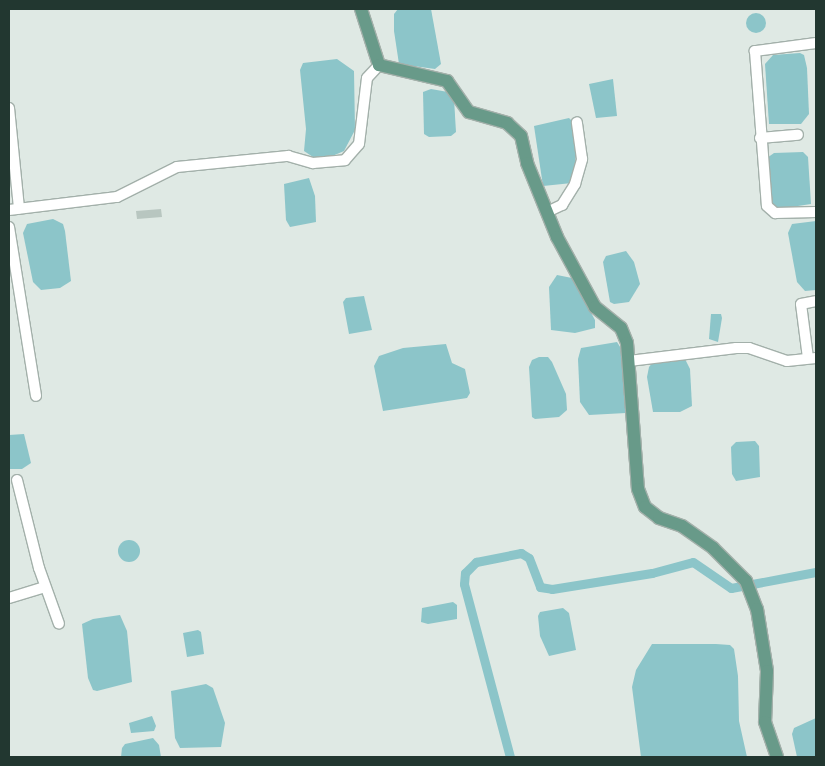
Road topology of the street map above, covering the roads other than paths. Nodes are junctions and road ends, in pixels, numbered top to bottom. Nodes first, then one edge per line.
1 (361, 9) edge
2 (816, 43) edge
3 (379, 65) junction
4 (9, 108) edge
5 (577, 122) dead end
6 (798, 135) dead end
7 (760, 138) junction
8 (14, 210) edge
9 (547, 212) junction
10 (816, 212) edge
11 (9, 227) edge
12 (816, 301) edge
13 (812, 358) edge
14 (629, 362) junction
15 (36, 396) dead end
16 (17, 480) dead end
17 (46, 587) junction
18 (9, 598) edge
19 (59, 624) dead end
20 (777, 757) edge

1 - 3 main road
2 - 7 street
3 - 8 street
3 - 9 main road
4 - 8 street
5 - 9 street
6 - 7 street
7 - 10 street
9 - 14 main road
11 - 15 street
12 - 13 street
13 - 14 street
14 - 20 main road
16 - 17 street
17 - 18 street
17 - 19 street

